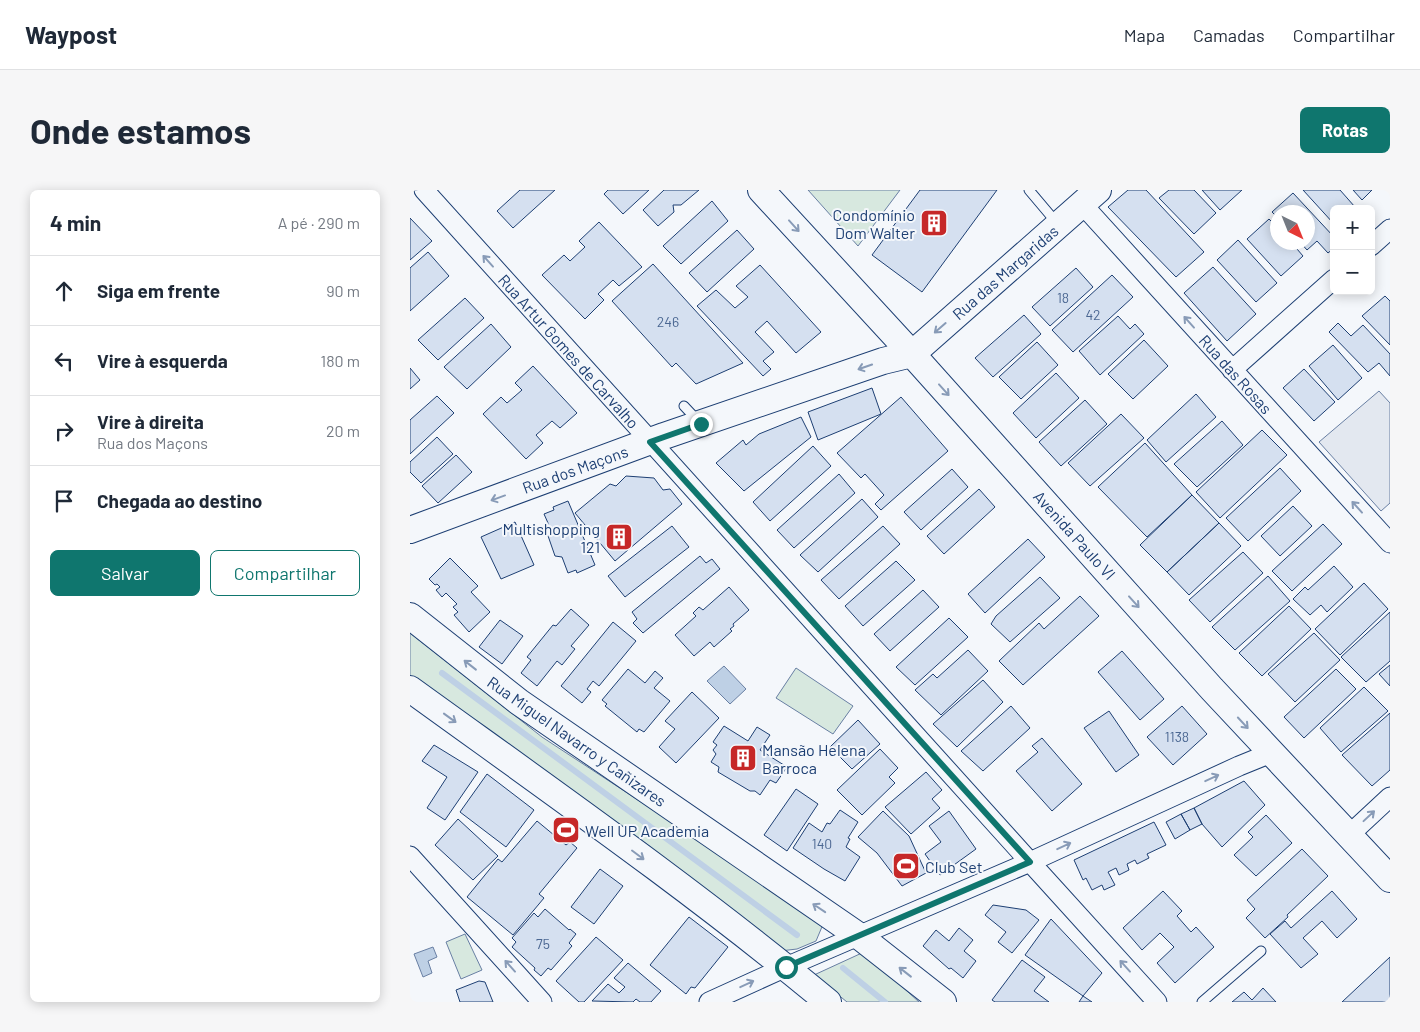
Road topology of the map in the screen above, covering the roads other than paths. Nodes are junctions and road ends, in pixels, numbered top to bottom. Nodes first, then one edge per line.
1 (424, 190) edge
2 (761, 190) edge
3 (1029, 190) edge
4 (1090, 197) edge
5 (1058, 225) junction
6 (1390, 229) edge
7 (1375, 242) edge
8 (1330, 283) edge
9 (912, 354) junction
10 (1232, 370) junction
11 (650, 442) junction
12 (414, 523) edge
13 (1389, 540) edge
14 (410, 616) edge
15 (410, 689) edge
16 (1271, 753) junction
17 (1390, 797) edge
18 (1348, 836) junction
19 (410, 856) edge
20 (1030, 862) junction
21 (1390, 879) edge
22 (859, 936) junction
23 (1261, 952) dead end
24 (786, 967) junction
25 (542, 1002) edge
26 (709, 1002) edge
27 (828, 1002) edge
28 (943, 1002) edge
29 (1158, 1002) edge
30 (1202, 1002) edge

11 -> 1 street, Rua Artur Gomes de Carvalho
2 -> 9 street, Avenida Paulo VI
3 - 5 lane
4 - 5 street, Rua das Margaridas
10 -> 4 street, Rua das Rosas
5 -> 9 street, Rua das Margaridas
6 - 7 street
8 - 10 street
9 -> 11 street, Rua dos Maçons
9 -> 16 street, Avenida Paulo VI
13 -> 10 street, Rua das Rosas
11 -> 12 street, Rua dos Maçons
11 - 20 street, Rua Artur Gomes de Carvalho
22 -> 14 street, Rua Miguel Navarro y Cañizares
15 -> 24 street
16 - 18 street, Avenida Paulo VI
20 -> 16 street
18 -> 17 street
18 - 21 street, Avenida Paulo VI
25 -> 19 street
20 - 22 street
29 -> 20 street, Rua Artur Gomes de Carvalho
22 - 24 street
28 -> 22 street, Rua Miguel Navarro y Cañizares
23 - 30 lane
26 -> 24 street
24 - 27 street

